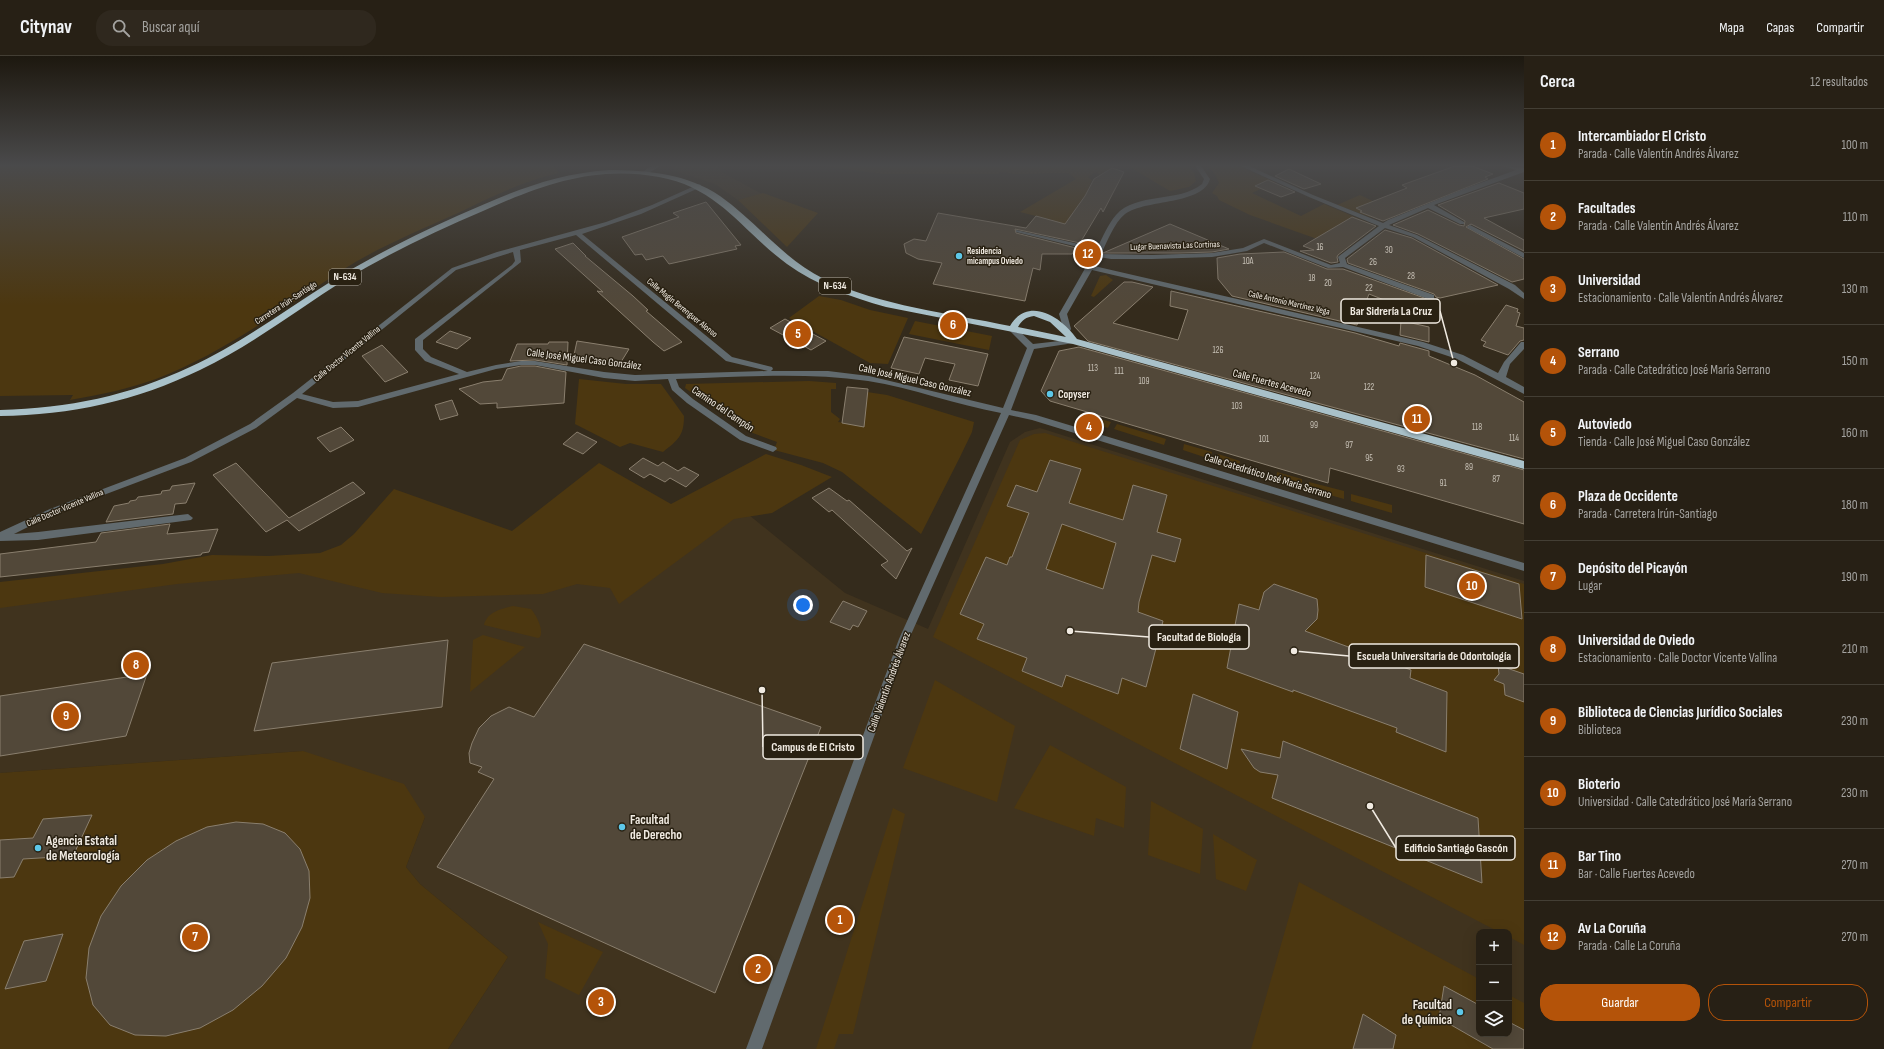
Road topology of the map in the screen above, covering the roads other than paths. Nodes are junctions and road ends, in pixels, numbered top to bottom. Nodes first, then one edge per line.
1 (472, 212) edge
2 (635, 212) edge
3 (735, 212) edge
4 (1123, 212) edge
5 (1351, 212) edge
6 (1411, 212) edge
7 (1442, 212) edge
8 (1462, 223) dead end
9 (1385, 226) junction
10 (1470, 227) dead end
11 (1018, 231) dead end
12 (577, 233) junction
13 (516, 249) junction
14 (1097, 252) junction
15 (1524, 256) edge
16 (1344, 265) junction
17 (1089, 267) junction
18 (1524, 284) edge
19 (1512, 287) junction
20 (1524, 297) edge
21 (1431, 298) dead end
22 (1063, 314) junction
23 (1050, 316) junction
24 (1012, 329) junction
25 (1067, 329) junction
26 (1074, 342) junction
27 (1524, 345) edge
28 (1031, 347) junction
29 (729, 359) junction
30 (788, 373) junction
31 (467, 375) junction
32 (724, 375) junction
33 (671, 377) junction
34 (1502, 378) junction
35 (1524, 391) edge
36 (296, 395) junction
37 (1006, 411) junction
38 (0, 413) edge
39 (772, 449) dead end
40 (1524, 465) edge
41 (188, 518) dead end
42 (0, 537) edge
43 (1524, 567) edge
44 (754, 1049) edge

1 - 38 highway, Carretera Irún-Santiago / N-634
2 - 12 street, Calle Doctor Vicente Vallina
3 - 24 highway, Carretera Irún-Santiago / N-634
4 - 14 street
5 - 9 street
6 - 9 street
7 - 8 street
9 - 16 street
9 - 19 street
10 - 15 street
11 - 14 street, Lugar Buenavista Las Cortinas
12 - 13 street, Calle Doctor Vicente Vallina
12 - 29 street, Calle Magín Berenguer Alonso
13 - 31 street
13 - 36 street, Calle Doctor Vicente Vallina
14 - 16 street, Lugar Buenavista Las Cortinas
14 - 17 street
16 - 21 street, Lugar Buenavista Las Cortinas
17 - 22 street
17 - 34 street, Calle Antonio Martínez Vega
18 - 19 street
19 - 20 street
22 - 23 street
22 - 25 street
23 - 24 highway
23 - 25 highway
24 - 26 highway, Calle Fuertes Acevedo
24 - 28 street
25 - 26 highway
26 - 28 street
26 - 40 highway, Calle Fuertes Acevedo
27 - 34 street
28 - 37 street, Calle Valentín Andrés Álvarez
29 - 30 street, Calle Magín Berenguer Alonso
29 - 32 street
30 - 32 street, Calle José Miguel Caso González
30 - 37 street, Calle José Miguel Caso González
31 - 33 street, Calle José Miguel Caso González
31 - 36 street, Calle José Miguel Caso González
32 - 33 street, Calle José Miguel Caso González
33 - 39 street, Camino del Campón
34 - 35 street, Calle Antonio Martínez Vega
36 - 42 street, Calle Doctor Vicente Vallina
37 - 43 street, Calle Catedrático José María Serrano
37 - 44 street, Calle Valentín Andrés Álvarez
41 - 42 street, Calle Doctor Vicente Vallina

